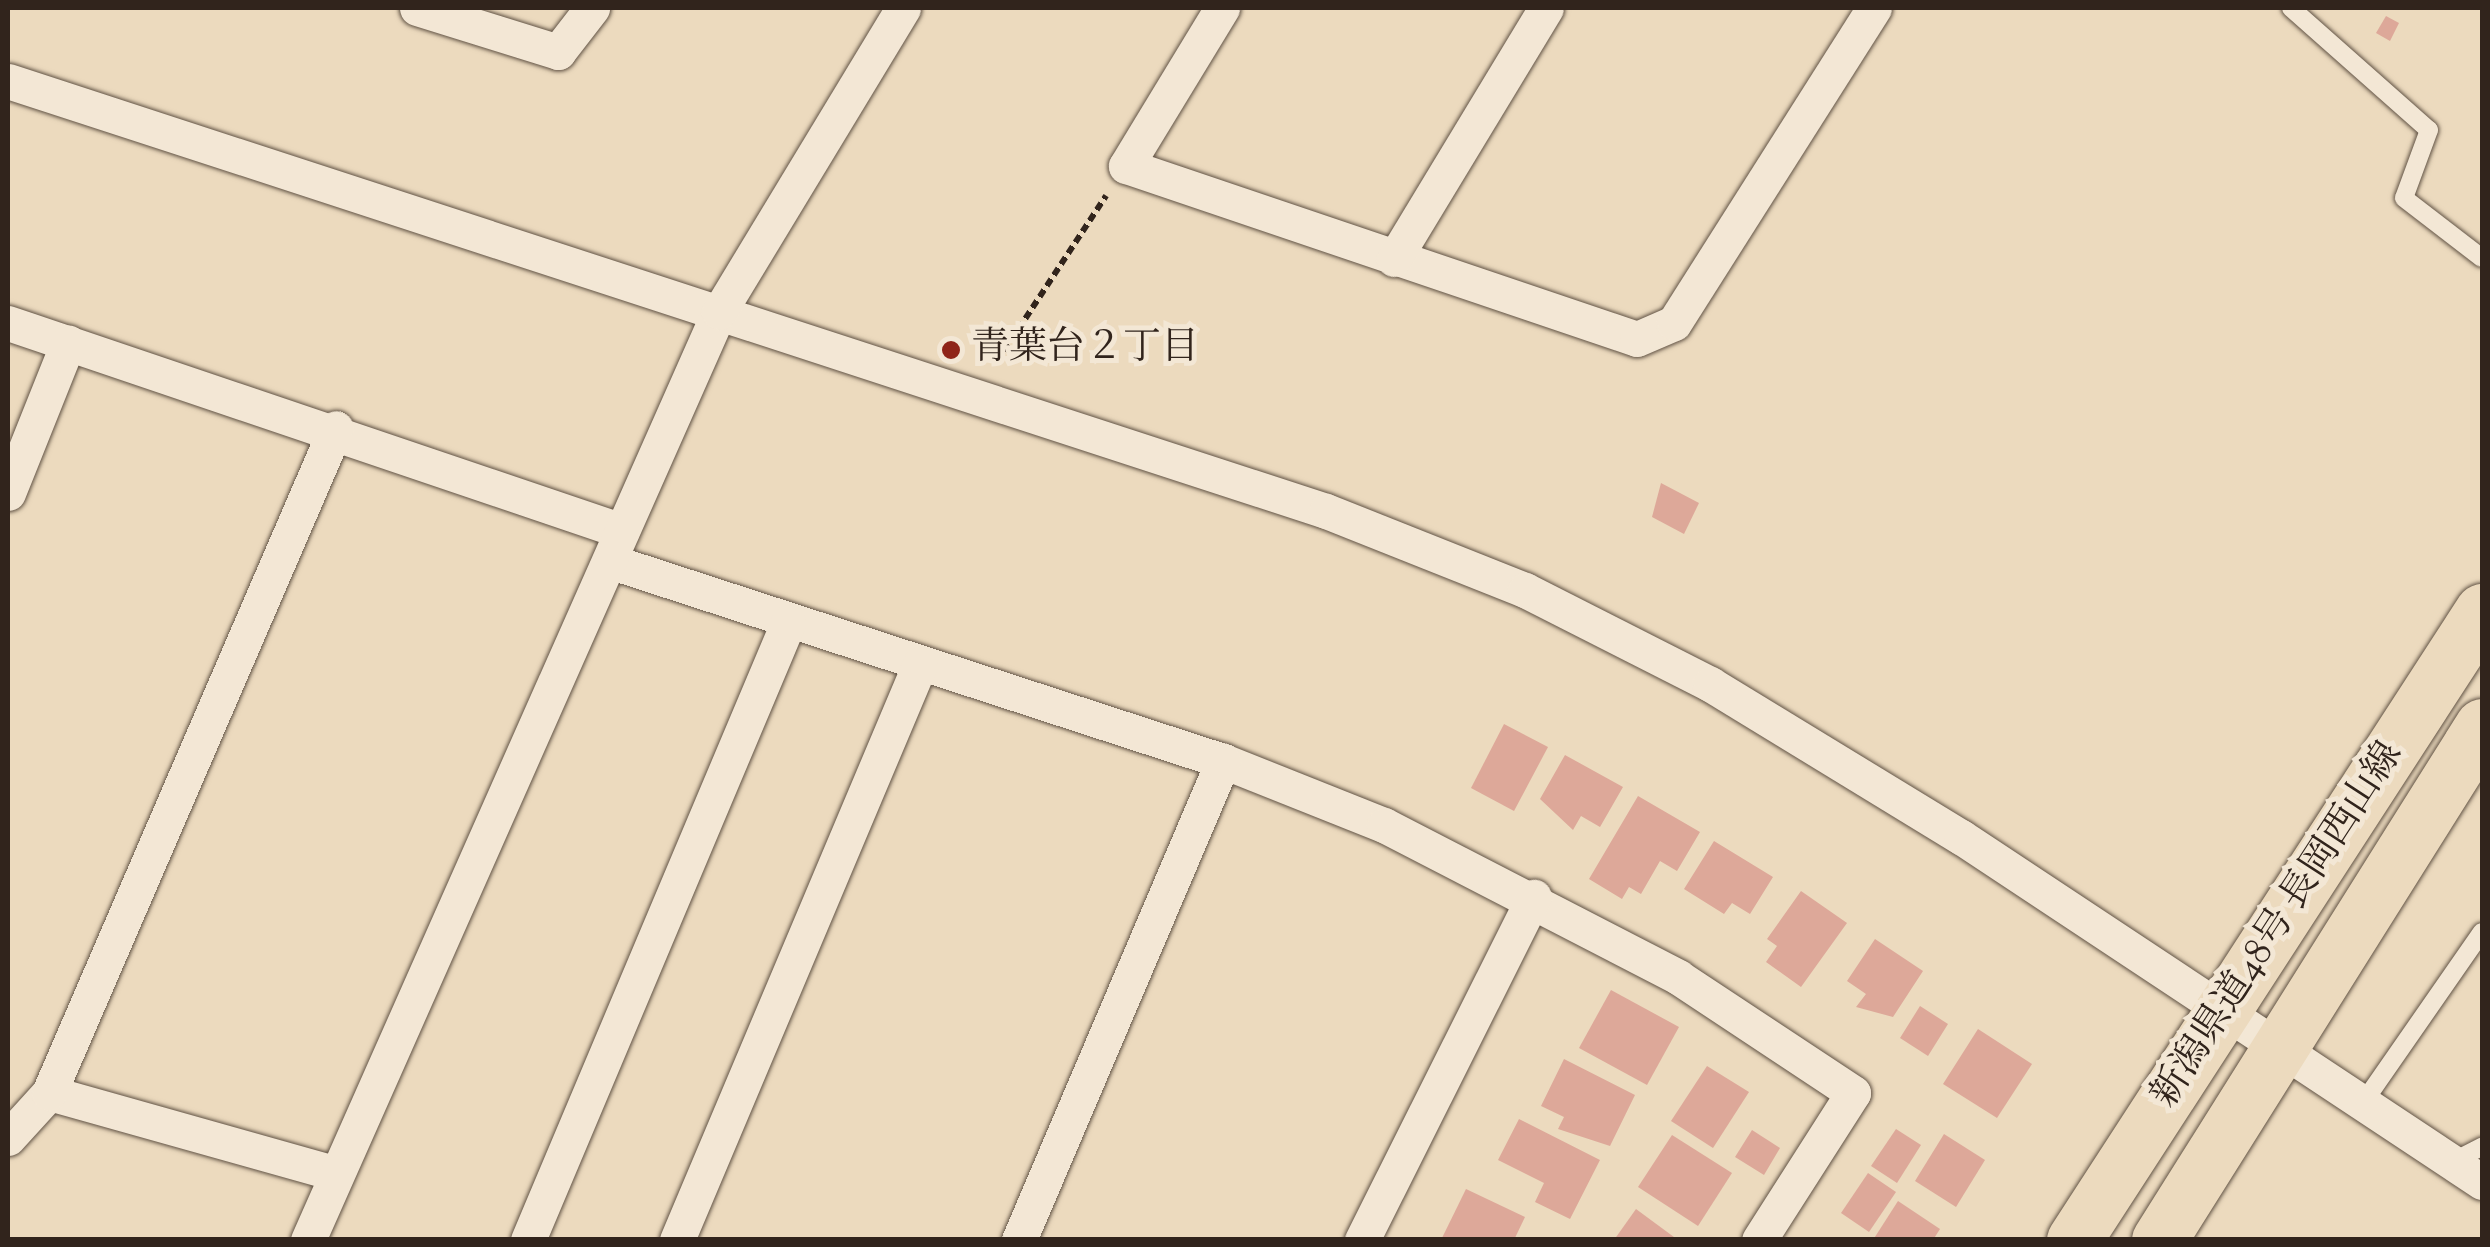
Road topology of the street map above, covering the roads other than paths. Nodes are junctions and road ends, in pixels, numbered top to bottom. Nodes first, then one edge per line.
1 (417, 8) edge
2 (592, 8) edge
3 (903, 8) edge
4 (1222, 8) edge
5 (1546, 8) edge
6 (1874, 8) edge
7 (2291, 8) edge
8 (8, 81) edge
9 (1394, 258) junction
10 (2482, 258) edge
11 (719, 312) junction
12 (8, 323) edge
13 (68, 343) junction
14 (336, 428) junction
15 (8, 492) edge
16 (617, 546) junction
17 (2482, 611) edge
18 (788, 622) junction
19 (920, 664) junction
20 (2482, 726) edge
21 (1223, 761) junction
22 (1534, 897) junction
23 (2482, 932) edge
24 (2226, 1007) junction
25 (2279, 1043) junction
26 (49, 1093) junction
27 (2363, 1104) junction
28 (8, 1138) edge
29 (2467, 1155) edge
30 (334, 1173) junction
31 (2482, 1182) edge
32 (308, 1240) edge
33 (528, 1240) edge
34 (677, 1240) edge
35 (1019, 1240) edge
36 (1362, 1240) edge
37 (1760, 1240) edge
38 (2074, 1240) edge
39 (2159, 1240) edge

1 - 2 street
3 - 11 street
4 - 9 street
5 - 9 street
6 - 9 street
7 - 10 lane
8 - 11 street
11 - 16 street
11 - 24 street
12 - 13 street
13 - 14 street
13 - 15 street
14 - 16 street
14 - 26 street
16 - 18 street
16 - 30 street
17 - 24 main road, 新潟県道48号 長岡西山線
18 - 19 street
18 - 33 street
19 - 21 street
19 - 34 street
20 - 25 main road, 新潟県道48号 長岡西山線
21 - 22 street
21 - 35 street
22 - 36 street
22 - 37 street
23 - 27 lane
24 - 25 street
24 - 38 main road, 新潟県道48号 長岡西山線
25 - 27 street
25 - 39 main road, 新潟県道48号 長岡西山線
26 - 28 street
26 - 30 street
27 - 29 street
29 - 31 street
30 - 32 street

